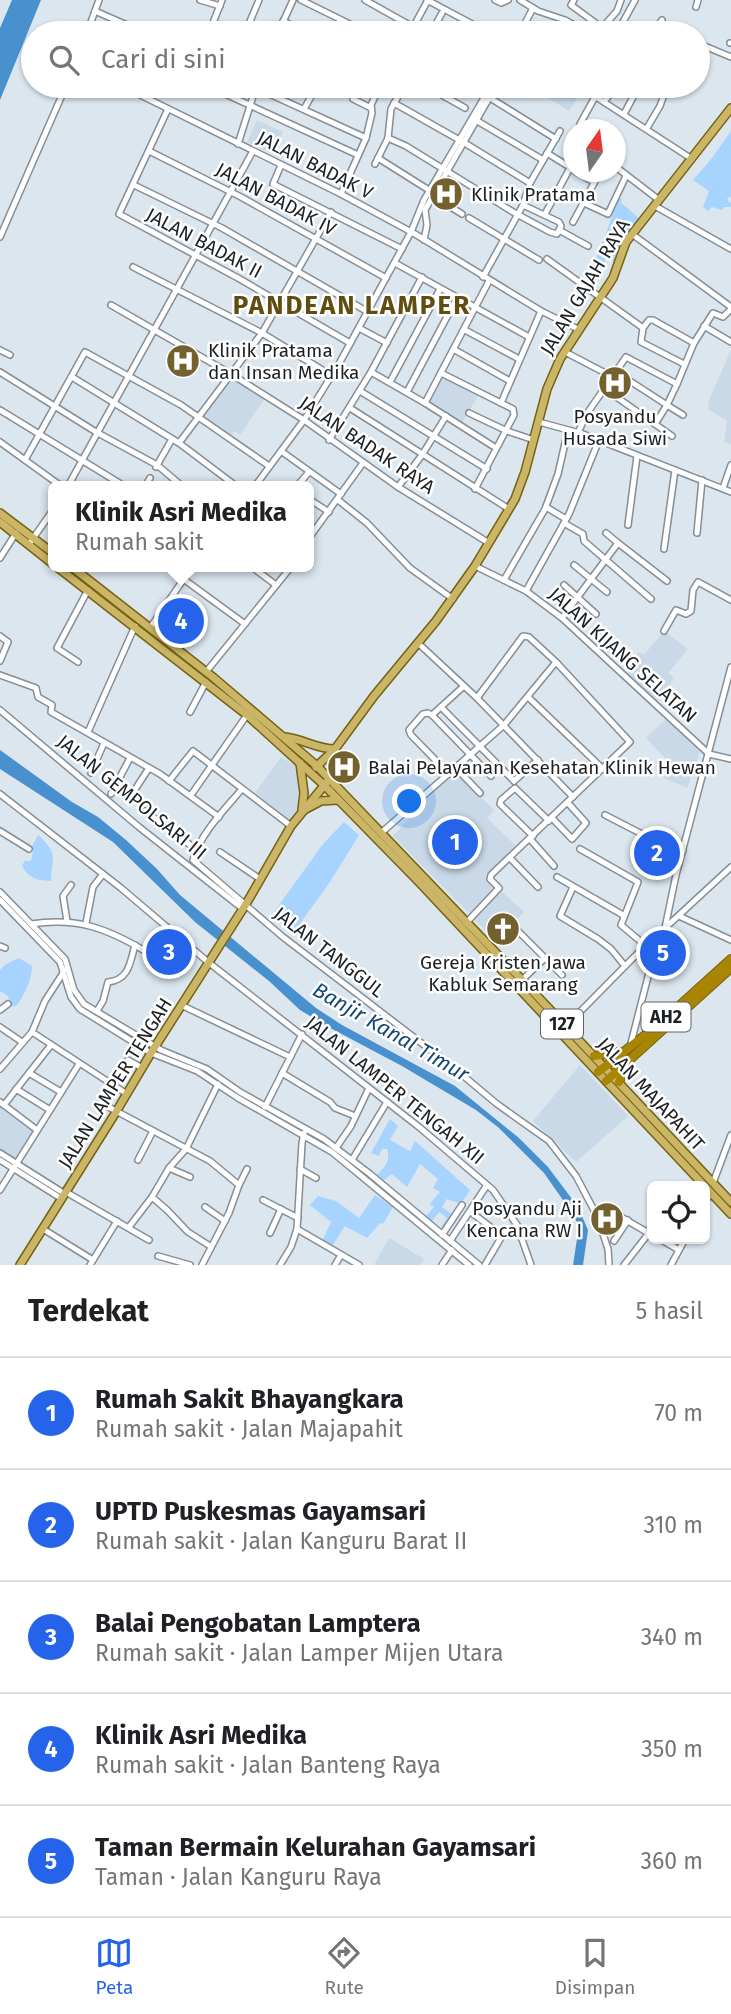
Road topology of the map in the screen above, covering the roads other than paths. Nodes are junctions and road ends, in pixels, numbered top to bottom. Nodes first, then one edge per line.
1 (99, 0) edge
2 (200, 0) edge
3 (260, 0) edge
4 (293, 0) edge
5 (302, 0) edge
6 (365, 0) edge
7 (427, 0) edge
8 (495, 0) edge
9 (508, 0) edge
10 (520, 0) edge
11 (563, 0) edge
12 (621, 0) edge
13 (635, 0) edge
14 (221, 3) edge
15 (573, 3) edge
16 (533, 8) junction
17 (95, 11) junction
18 (442, 13) dead end
19 (92, 21) edge
20 (118, 21) edge
21 (214, 21) edge
22 (250, 21) edge
23 (283, 21) edge
24 (344, 21) edge
25 (398, 21) edge
26 (416, 21) edge
27 (438, 21) edge
28 (466, 21) edge
29 (526, 21) edge
30 (566, 21) edge
31 (594, 21) edge
32 (608, 21) edge
33 (624, 21) edge
34 (710, 48) edge
35 (731, 57) edge
36 (61, 98) edge
37 (146, 98) edge
38 (232, 98) edge
39 (252, 98) edge
40 (280, 98) edge
41 (310, 98) edge
42 (353, 98) edge
43 (375, 98) edge
44 (397, 98) edge
45 (447, 98) edge
46 (486, 98) edge
47 (489, 98) edge
48 (594, 98) edge
49 (597, 98) edge
50 (607, 98) edge
51 (633, 98) edge
52 (663, 98) edge
53 (604, 102) junction
54 (394, 103) junction
55 (250, 107) junction
56 (371, 108) junction
57 (465, 108) dead end
58 (731, 108) edge
59 (168, 109) junction
60 (304, 109) junction
61 (624, 114) junction
62 (474, 119) junction
63 (583, 119) edge
64 (647, 128) junction
65 (560, 131) dead end
66 (366, 138) junction
67 (388, 138) junction
68 (556, 139) junction
69 (462, 141) junction
70 (238, 144) junction
71 (149, 150) junction
72 (253, 152) junction
73 (547, 153) junction
74 (358, 155) junction
75 (692, 159) junction
76 (543, 160) junction
77 (563, 163) edge
78 (281, 165) junction
79 (445, 170) junction
80 (626, 176) edge
81 (566, 182) edge
82 (594, 182) edge
83 (623, 182) edge
84 (530, 183) junction
85 (134, 185) junction
86 (232, 192) junction
87 (341, 194) junction
88 (432, 194) junction
89 (584, 203) junction
90 (657, 203) junction
91 (523, 205) junction
92 (331, 212) junction
93 (462, 214) dead end
94 (516, 214) junction
95 (545, 215) junction
96 (469, 218) dead end
97 (573, 222) dead end
98 (214, 224) junction
99 (560, 228) junction
100 (411, 232) junction
101 (632, 234) junction
102 (0, 237) edge
103 (317, 238) junction
104 (504, 238) junction
105 (425, 240) junction
106 (589, 246) dead end
107 (402, 249) junction
108 (731, 249) edge
109 (196, 256) junction
110 (547, 259) dead end
111 (539, 260) dead end
112 (395, 263) junction
113 (133, 267) dead end
114 (299, 271) junction
115 (422, 277) junction
116 (482, 277) junction
117 (386, 278) junction
118 (489, 281) junction
119 (178, 289) junction
120 (440, 289) junction
121 (601, 297) junction
122 (457, 298) junction
123 (280, 303) junction
124 (111, 305) dead end
125 (731, 308) edge
126 (475, 309) junction
127 (541, 311) junction
128 (368, 312) junction
129 (704, 326) junction
130 (156, 328) junction
131 (359, 328) junction
132 (643, 328) junction
133 (578, 329) junction
134 (465, 330) junction
135 (262, 333) junction
136 (529, 337) junction
137 (731, 342) edge
138 (350, 343) junction
139 (387, 343) junction
140 (694, 343) junction
141 (0, 350) edge
142 (454, 350) junction
143 (565, 352) junction
144 (10, 355) dead end
145 (519, 359) junction
146 (684, 364) junction
147 (0, 372) edge
148 (371, 372) junction
149 (441, 373) junction
150 (230, 374) junction
151 (614, 375) junction
152 (130, 376) junction
153 (331, 376) junction
154 (72, 377) junction
155 (510, 380) junction
156 (390, 382) junction
157 (677, 384) junction
158 (605, 388) junction
159 (360, 390) junction
160 (407, 392) junction
161 (114, 403) junction
162 (425, 403) junction
163 (501, 404) junction
164 (667, 405) junction
165 (56, 407) junction
166 (350, 408) junction
167 (0, 410) edge
168 (469, 413) dead end
169 (683, 415) dead end
170 (446, 416) junction
171 (198, 417) junction
172 (304, 420) junction
173 (539, 422) junction
174 (655, 424) junction
175 (568, 430) junction
176 (507, 431) junction
177 (98, 433) junction
178 (578, 433) junction
179 (39, 436) junction
180 (434, 436) junction
181 (672, 436) dead end
182 (172, 439) junction
183 (330, 440) junction
184 (534, 440) junction
185 (599, 440) junction
186 (0, 442) edge
187 (179, 443) junction
188 (496, 448) junction
189 (281, 451) junction
190 (422, 455) junction
191 (637, 456) junction
192 (25, 460) junction
193 (82, 462) junction
194 (362, 463) junction
195 (731, 465) edge
196 (156, 466) junction
197 (269, 466) junction
198 (487, 469) junction
199 (675, 470) junction
200 (309, 472) junction
201 (150, 478) dead end
202 (54, 481) edge
203 (71, 481) edge
204 (115, 481) edge
205 (148, 481) edge
206 (176, 481) edge
207 (229, 481) edge
208 (258, 481) edge
209 (301, 481) edge
210 (702, 481) junction
211 (398, 487) junction
212 (723, 488) junction
213 (475, 489) junction
214 (731, 492) edge
215 (339, 497) junction
216 (314, 502) edge
217 (546, 507) junction
218 (509, 509) junction
219 (328, 512) junction
220 (0, 513) edge
221 (48, 517) edge
222 (565, 521) junction
223 (0, 522) edge
224 (628, 525) dead end
225 (18, 531) junction
226 (314, 531) edge
227 (606, 533) dead end
228 (697, 533) dead end
229 (31, 541) junction
230 (489, 543) junction
231 (618, 543) junction
232 (664, 549) dead end
233 (48, 550) edge
234 (0, 558) edge
235 (48, 559) edge
236 (607, 560) junction
237 (574, 565) dead end
238 (475, 566) junction
239 (64, 572) edge
240 (77, 572) edge
241 (175, 572) edge
242 (188, 572) edge
243 (259, 572) edge
244 (286, 572) edge
245 (184, 578) junction
246 (593, 579) junction
247 (504, 580) junction
248 (667, 581) dead end
249 (276, 585) junction
250 (564, 585) dead end
251 (88, 590) junction
252 (526, 591) junction
253 (607, 592) dead end
254 (578, 597) junction
255 (453, 598) junction
256 (651, 599) dead end
257 (731, 600) edge
258 (108, 601) junction
259 (596, 614) dead end
260 (562, 618) junction
261 (245, 624) junction
262 (135, 626) junction
263 (150, 628) junction
264 (664, 631) dead end
265 (0, 636) edge
266 (418, 643) junction
267 (0, 661) edge
268 (78, 662) dead end
269 (556, 662) junction
270 (731, 667) edge
271 (206, 672) junction
272 (0, 675) edge
273 (206, 682) junction
274 (464, 686) junction
275 (528, 697) junction
276 (477, 698) junction
277 (441, 707) junction
278 (0, 710) edge
279 (190, 712) dead end
280 (247, 715) junction
281 (432, 715) junction
282 (504, 724) junction
283 (88, 732) junction
284 (284, 737) junction
285 (104, 743) junction
286 (479, 746) junction
287 (335, 749) junction
288 (709, 754) junction
289 (471, 755) junction
290 (130, 759) junction
291 (538, 760) junction
292 (731, 760) edge
293 (300, 762) junction
294 (212, 765) junction
295 (317, 766) junction
296 (149, 768) junction
297 (456, 768) junction
298 (603, 769) junction
299 (91, 773) dead end
300 (311, 773) junction
301 (449, 774) junction
302 (491, 776) dead end
303 (169, 781) junction
304 (326, 782) junction
305 (335, 785) junction
306 (514, 785) junction
307 (136, 788) dead end
308 (242, 789) junction
309 (480, 793) dead end
310 (0, 794) edge
311 (111, 794) dead end
312 (191, 795) junction
313 (573, 797) junction
314 (339, 800) junction
315 (568, 803) junction
316 (145, 811) dead end
317 (302, 811) junction
318 (605, 815) dead end
319 (219, 817) junction
320 (550, 819) junction
321 (290, 826) junction
322 (0, 831) edge
323 (381, 833) junction
324 (531, 838) junction
325 (29, 849) dead end
326 (580, 849) dead end
327 (197, 850) junction
328 (682, 850) junction
329 (220, 852) dead end
330 (510, 858) junction
331 (554, 866) dead end
332 (730, 870) edge
333 (103, 874) junction
334 (557, 877) dead end
335 (421, 878) junction
336 (260, 879) junction
337 (71, 885) dead end
338 (538, 887) dead end
339 (573, 887) junction
340 (0, 892) edge
341 (0, 900) edge
342 (243, 910) junction
343 (623, 915) junction
344 (680, 916) junction
345 (66, 921) junction
346 (466, 922) junction
347 (86, 923) junction
348 (31, 924) junction
349 (664, 928) junction
350 (518, 931) dead end
351 (731, 940) edge
352 (45, 942) junction
353 (151, 942) dead end
354 (135, 945) junction
355 (646, 946) junction
356 (545, 958) junction
357 (210, 959) junction
358 (731, 959) edge
359 (625, 966) junction
360 (731, 968) edge
361 (66, 969) junction
362 (562, 975) dead end
363 (522, 979) junction
364 (8, 1004) dead end
365 (181, 1005) junction
366 (0, 1010) edge
367 (91, 1011) junction
368 (0, 1027) edge
369 (565, 1027) junction
370 (32, 1032) junction
371 (302, 1034) junction
372 (22, 1042) junction
373 (51, 1045) junction
374 (629, 1048) junction
375 (153, 1050) junction
376 (594, 1056) junction
377 (290, 1057) junction
378 (79, 1064) junction
379 (142, 1068) junction
380 (0, 1069) edge
381 (601, 1070) junction
382 (29, 1073) junction
383 (282, 1073) junction
384 (612, 1079) junction
385 (111, 1084) junction
386 (218, 1084) junction
387 (369, 1088) junction
388 (16, 1089) junction
389 (61, 1092) junction
390 (127, 1094) junction
391 (387, 1102) junction
392 (2, 1103) edge
393 (265, 1107) junction
394 (50, 1110) junction
395 (116, 1112) junction
396 (355, 1116) junction
397 (37, 1130) junction
398 (153, 1131) junction
399 (304, 1133) junction
400 (731, 1135) edge
401 (336, 1148) junction
402 (186, 1149) junction
403 (0, 1153) edge
404 (724, 1156) junction
405 (3, 1160) edge
406 (138, 1160) dead end
407 (352, 1160) junction
408 (731, 1160) edge
409 (15, 1166) junction
410 (170, 1167) junction
411 (247, 1169) dead end
412 (300, 1169) junction
413 (190, 1177) dead end
414 (316, 1178) dead end
415 (713, 1183) junction
416 (239, 1185) junction
417 (487, 1185) junction
418 (0, 1190) edge
419 (711, 1192) joint
420 (64, 1195) junction
421 (152, 1197) junction
422 (263, 1200) dead end
423 (731, 1202) edge
424 (398, 1203) junction
425 (463, 1205) dead end
426 (205, 1207) dead end
427 (281, 1209) junction
428 (471, 1212) junction
429 (614, 1213) dead end
430 (731, 1214) edge
431 (298, 1218) junction
432 (117, 1220) junction
433 (628, 1220) junction
434 (225, 1222) junction
435 (517, 1225) junction
436 (129, 1227) junction
437 (43, 1229) junction
438 (297, 1229) junction
439 (647, 1232) edge
440 (270, 1233) dead end
441 (442, 1235) junction
442 (502, 1236) junction
443 (647, 1239) edge
444 (149, 1240) dead end
445 (614, 1241) dead end
446 (669, 1244) edge
447 (682, 1244) edge
448 (210, 1246) junction
449 (453, 1247) junction
450 (679, 1250) junction
451 (341, 1255) junction
452 (158, 1256) dead end
453 (91, 1264) edge
454 (674, 1264) edge
455 (20, 1265) edge
456 (190, 1265) edge
457 (202, 1265) edge
458 (280, 1265) edge
459 (335, 1265) edge
460 (359, 1265) edge
461 (442, 1265) edge
462 (469, 1265) edge
463 (479, 1265) edge
464 (485, 1265) edge
465 (531, 1265) edge
466 (608, 1265) edge
467 (624, 1265) edge

1 - 17 street
2 - 14 street
3 - 22 street
4 - 23 street
5 - 24 street
6 - 25 street
7 - 26 street
7 - 28 street
8 - 9 street
10 - 16 street
11 - 15 street
12 - 32 street
13 - 33 street
14 - 21 street
15 - 31 street
16 - 29 street
16 - 30 street
17 - 19 street
17 - 20 street
18 - 27 street
34 - 35 street
36 - 102 street
37 - 59 street, JALAN BADAK V
38 - 55 street
39 - 55 street
40 - 60 street
41 - 60 street
42 - 56 street
43 - 56 street
44 - 54 street
45 - 57 street
46 - 62 street
47 - 68 street
48 - 63 street
49 - 53 street
50 - 53 street
51 - 61 street
52 - 64 street
53 - 61 street
54 - 67 street
54 - 69 street
55 - 70 street
55 - 74 street
56 - 66 street
58 - 75 main road, JALAN GAJAH RAYA
59 - 70 street, JALAN BADAK V
59 - 71 street
60 - 66 street
61 - 64 street
62 - 69 street
62 - 76 street
64 - 75 street
65 - 68 street
66 - 74 street
67 - 79 street
67 - 88 street
68 - 73 street
69 - 79 street
69 - 84 street
70 - 72 street, JALAN BADAK V
71 - 85 street
71 - 86 street, JALAN BADAK IV
72 - 78 street, JALAN BADAK V
72 - 86 street
73 - 76 street
73 - 77 street
74 - 87 street
75 - 90 main road, JALAN GAJAH RAYA
76 - 84 street
78 - 87 street, JALAN BADAK V
78 - 92 street
79 - 88 street
79 - 94 street
80 - 90 street
81 - 95 street
82 - 89 street
83 - 89 street
84 - 91 street
85 - 98 street
85 - 109 street, JALAN BADAK II
86 - 98 street
86 - 103 street, JALAN BADAK IV
87 - 100 street, JALAN BADAK V
88 - 93 street
88 - 100 street
88 - 105 street
89 - 97 street
90 - 101 main road, JALAN GAJAH RAYA
90 - 108 street
91 - 94 street
91 - 95 street
92 - 103 street
92 - 107 street
94 - 99 street
94 - 104 street
95 - 99 street
96 - 104 street
98 - 109 street
98 - 114 street
99 - 106 street
100 - 105 street, JALAN BADAK V
100 - 107 street
101 - 121 main road, JALAN GAJAH RAYA
101 - 125 street
103 - 114 street
103 - 117 street, JALAN BADAK IV
104 - 111 street
104 - 116 street
105 - 116 street, JALAN BADAK V
107 - 112 street
109 - 119 street
109 - 123 street, JALAN BADAK II
110 - 121 street
112 - 115 street
112 - 117 street
113 - 119 street
114 - 123 street
114 - 128 street
115 - 120 street
115 - 139 street
116 - 118 street, JALAN BADAK V
117 - 128 street
118 - 126 street
118 - 127 street, JALAN BADAK V
119 - 130 street
119 - 135 street
120 - 122 street
120 - 156 street
121 - 132 street
121 - 133 main road, JALAN GAJAH RAYA
122 - 126 street
122 - 160 street
123 - 135 street
123 - 138 street, JALAN BADAK II
124 - 130 street, JALAN BADAK RAYA
125 - 129 street
126 - 134 street
126 - 136 street
127 - 133 street, JALAN BADAK V
127 - 136 street
128 - 131 street
129 - 137 street
129 - 140 street
130 - 150 street, JALAN BADAK RAYA
130 - 152 street
131 - 138 street
131 - 139 street
132 - 140 street
132 - 146 street
133 - 143 main road, JALAN GAJAH RAYA
134 - 142 street
134 - 145 street
135 - 150 street
135 - 153 street
136 - 145 street
138 - 153 street
139 - 148 street
140 - 146 street
141 - 144 street
142 - 149 street
142 - 155 street
143 - 151 street
143 - 173 main road, JALAN GAJAH RAYA
145 - 155 street
146 - 157 street
147 - 165 street
148 - 156 street
148 - 159 street
149 - 162 street
149 - 163 street
150 - 171 street
150 - 172 street, JALAN BADAK RAYA
151 - 157 street
151 - 158 street
151 - 164 street
152 - 154 street
152 - 161 street
152 - 171 street
153 - 172 street
154 - 161 street
154 - 165 street
155 - 163 street
156 - 160 street
157 - 164 street
158 - 174 street
158 - 178 street
159 - 166 street
159 - 180 street
160 - 162 street
161 - 177 street
161 - 182 street
162 - 170 street
163 - 176 street
164 - 169 street
164 - 174 street
165 - 177 street
165 - 179 street
166 - 183 street
166 - 190 street
167 - 179 street
168 - 176 street
170 - 180 street
170 - 188 street
171 - 187 street
171 - 197 street
172 - 183 street, JALAN BADAK RAYA
172 - 189 street
173 - 175 street
173 - 184 main road, JALAN GAJAH RAYA
174 - 181 street
175 - 178 street
175 - 217 street
176 - 184 street
176 - 188 street
177 - 193 street
177 - 196 street
178 - 185 street
179 - 192 street
179 - 193 street
180 - 190 street
180 - 198 street
182 - 187 street
182 - 196 street
183 - 194 street, JALAN BADAK RAYA
184 - 218 main road, JALAN GAJAH RAYA
185 - 191 street
185 - 222 street
186 - 192 street
187 - 207 street
188 - 198 street
189 - 197 street
189 - 200 street
190 - 211 street
190 - 213 street
191 - 199 street
191 - 224 street
192 - 202 street
193 - 203 street
193 - 204 street
194 - 211 street, JALAN BADAK RAYA
194 - 215 street
195 - 212 street
196 - 206 street
197 - 208 street
198 - 213 street
199 - 210 street
199 - 232 street
200 - 209 street
200 - 215 street
201 - 205 street
210 - 212 street
210 - 228 street
211 - 230 street, JALAN BADAK RAYA
212 - 214 street
213 - 218 street
215 - 219 street
215 - 255 street
216 - 219 street
217 - 222 street
217 - 247 street
218 - 230 main road, JALAN GAJAH RAYA
219 - 226 street
220 - 225 main road
221 - 229 street
222 - 236 street
222 - 252 street
223 - 225 main road
225 - 229 main road
225 - 234 street
227 - 231 street
229 - 233 main road
229 - 235 main road
230 - 238 main road, JALAN GAJAH RAYA
231 - 236 street
231 - 248 street
236 - 246 street
236 - 256 street
237 - 246 street
238 - 247 street, JALAN KIJANG SELATAN
238 - 255 main road, JALAN GAJAH RAYA
239 - 251 main road
240 - 258 main road
241 - 245 street
242 - 245 street
243 - 249 street
244 - 249 street
245 - 261 street
245 - 263 street
246 - 253 street
246 - 254 street
247 - 252 street, JALAN KIJANG SELATAN
249 - 261 street
250 - 254 street
251 - 258 main road
251 - 268 street
252 - 260 street, JALAN KIJANG SELATAN
254 - 259 street
254 - 260 street
255 - 266 main road, JALAN GAJAH RAYA
257 - 264 street
258 - 262 main road, JALAN MAJAPAHIT
258 - 263 main road, JALAN MAJAPAHIT
260 - 288 street, JALAN KIJANG SELATAN
261 - 271 street
262 - 273 main road, JALAN MAJAPAHIT
262 - 283 street
263 - 271 main road, JALAN MAJAPAHIT
265 - 267 street
266 - 274 street
266 - 287 main road, JALAN GAJAH RAYA
269 - 275 street
269 - 276 street
269 - 298 street
270 - 288 street
271 - 284 main road, JALAN MAJAPAHIT
272 - 283 street
273 - 279 street
273 - 280 main road, JALAN MAJAPAHIT
274 - 276 street
274 - 277 street
275 - 282 street
275 - 298 street
276 - 282 street
277 - 281 street
277 - 286 street
278 - 342 street, JALAN GEMPOLSARI III
280 - 293 main road, JALAN MAJAPAHIT
280 - 294 street
281 - 289 street
281 - 301 street
282 - 286 street
282 - 291 street
283 - 285 street
284 - 287 main road
284 - 295 main road, JALAN MAJAPAHIT / 127
285 - 290 street
285 - 299 street
286 - 289 street
286 - 306 street
287 - 295 main road, JALAN GAJAH RAYA
287 - 305 main road
288 - 292 street
288 - 328 street
289 - 297 street
289 - 302 street
290 - 296 street
290 - 311 street
291 - 306 street
291 - 313 street
293 - 300 main road, JALAN MAJAPAHIT / 127
293 - 317 main road
294 - 303 street
294 - 308 street
294 - 312 street
295 - 300 main road, JALAN GAJAH RAYA
295 - 304 main road, JALAN MAJAPAHIT / 127
296 - 303 street
296 - 307 street
297 - 301 street
297 - 309 street
298 - 313 street
300 - 304 main road, JALAN MAJAPAHIT / 127
301 - 323 street
303 - 312 street
304 - 305 main road, JALAN MAJAPAHIT / 127
304 - 314 main road, JALAN MAJAPAHIT / 127
304 - 317 main road, JALAN LAMPER TENGAH
305 - 323 main road, JALAN MAJAPAHIT / 127
306 - 320 street
306 - 324 street
308 - 319 street
308 - 321 street
310 - 333 street, JALAN LAMPER TENGAH XII
312 - 319 street
313 - 315 street
314 - 317 main road
314 - 335 main road, JALAN MAJAPAHIT / 127
315 - 320 street
315 - 320 street
316 - 327 street
317 - 321 main road, JALAN LAMPER TENGAH
318 - 328 street
319 - 327 street
320 - 324 street
321 - 336 main road, JALAN LAMPER TENGAH
322 - 325 street
323 - 335 main road, JALAN MAJAPAHIT / 127
324 - 330 street
324 - 331 street
326 - 343 street
327 - 342 street
328 - 349 street
329 - 336 street
330 - 338 street
330 - 346 street
332 - 344 street
333 - 347 street
333 - 357 street, JALAN LAMPER TENGAH XII
334 - 339 street
335 - 346 main road, JALAN MAJAPAHIT / 127
335 - 381 main road, JALAN MAJAPAHIT / 127
336 - 342 main road, JALAN LAMPER TENGAH
337 - 345 street
339 - 343 street
339 - 359 street
340 - 348 street
341 - 352 street
342 - 357 main road, JALAN LAMPER TENGAH
342 - 466 street, JALAN TANGGUL
343 - 355 street
344 - 349 street
344 - 351 street
345 - 347 street
345 - 348 street
346 - 363 main road, JALAN MAJAPAHIT / 127
347 - 354 street
348 - 352 street
349 - 355 street
350 - 356 street
352 - 361 street
353 - 354 street
354 - 367 street
355 - 359 street
355 - 374 street
356 - 362 street
356 - 363 street
357 - 365 main road, JALAN LAMPER TENGAH
357 - 371 street, JALAN LAMPER TENGAH XII
358 - 374 highway, AH2
359 - 369 street
360 - 384 highway, AH2
361 - 367 street
361 - 370 street
363 - 369 main road, JALAN MAJAPAHIT / 127
364 - 366 street
365 - 375 main road, JALAN LAMPER TENGAH
365 - 377 street
367 - 375 street
368 - 372 street
369 - 376 main road, JALAN MAJAPAHIT / 127
370 - 372 street
370 - 373 street
371 - 377 street
371 - 387 street, JALAN LAMPER TENGAH XII
372 - 380 street
373 - 378 street
373 - 382 street
374 - 376 highway
374 - 381 highway, AH2
375 - 379 main road, JALAN LAMPER TENGAH
375 - 386 street
375 - 393 street
376 - 381 main road, JALAN MAJAPAHIT / 127
377 - 383 street
378 - 385 street
378 - 389 street
379 - 385 street
379 - 390 main road, JALAN LAMPER TENGAH
381 - 384 main road, JALAN MAJAPAHIT / 127
382 - 388 street
382 - 389 street
383 - 393 street
383 - 396 street
384 - 415 main road, JALAN MAJAPAHIT / 127
384 - 419 main road, JALAN MAJAPAHIT / 127
385 - 390 street
385 - 395 street
386 - 399 street
386 - 402 street
387 - 391 street, JALAN LAMPER TENGAH XII
387 - 396 street
388 - 392 street
388 - 394 street
389 - 394 street
390 - 395 main road, JALAN LAMPER TENGAH
391 - 407 street
391 - 417 street, JALAN LAMPER TENGAH XII
392 - 397 street
393 - 399 street
394 - 397 street
395 - 398 street
395 - 420 main road, JALAN LAMPER TENGAH
396 - 401 street
397 - 409 street
398 - 402 street
398 - 406 street
399 - 401 street
399 - 412 street
399 - 424 street
400 - 404 street
401 - 407 street
402 - 410 street
402 - 416 street
403 - 405 street
404 - 408 street
404 - 415 street
405 - 409 street
407 - 424 street
409 - 418 street
409 - 420 street
410 - 413 street
410 - 421 street
411 - 416 street
412 - 414 street
412 - 431 street
415 - 423 main road, JALAN MAJAPAHIT / 127
416 - 434 street
417 - 428 street
417 - 435 street, JALAN LAMPER TENGAH XII
419 - 430 main road, JALAN MAJAPAHIT / 127
420 - 432 street
420 - 437 main road, JALAN LAMPER TENGAH
421 - 436 street
421 - 448 street
422 - 427 street
424 - 441 street
424 - 449 street
425 - 441 street
426 - 434 street
427 - 431 street
427 - 440 street
428 - 442 street
428 - 449 street
429 - 433 street
431 - 438 street
432 - 436 street
432 - 453 street
433 - 439 street
433 - 445 street
434 - 448 street
435 - 442 street
435 - 465 street, JALAN LAMPER TENGAH XII
436 - 444 street
437 - 453 street
437 - 455 main road, JALAN LAMPER TENGAH
438 - 451 street
438 - 458 street
441 - 449 street
442 - 464 street
443 - 467 street
446 - 450 street
447 - 450 street
448 - 457 street
449 - 461 street
449 - 462 street
449 - 463 street
450 - 454 street
451 - 459 street
451 - 460 street
452 - 456 street

